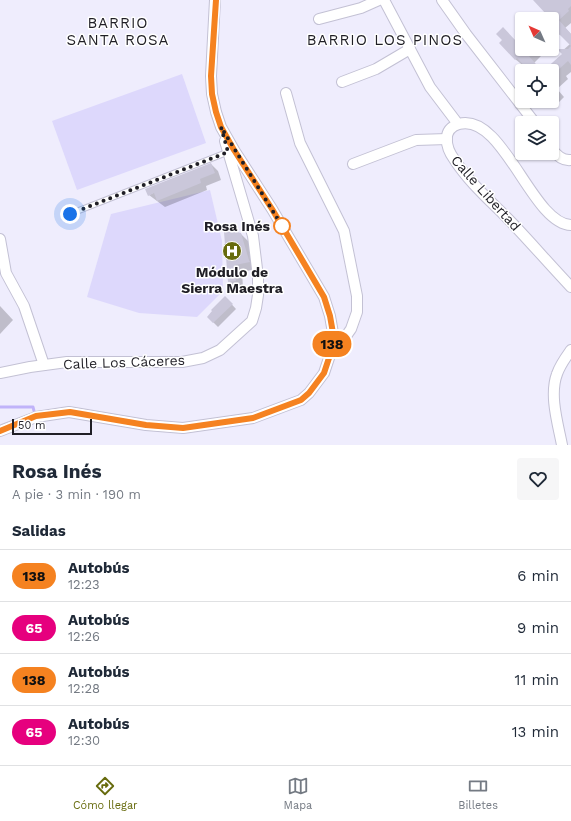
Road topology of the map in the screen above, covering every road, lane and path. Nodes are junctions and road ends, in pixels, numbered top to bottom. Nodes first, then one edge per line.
1 (216, 0) edge
2 (379, 0) edge
3 (384, 0) edge
4 (442, 0) edge
5 (319, 19) dead end
6 (410, 49) junction
7 (342, 82) dead end
8 (286, 93) dead end
9 (530, 116) edge
10 (458, 124) junction
11 (221, 127) junction
12 (447, 140) junction
13 (228, 152) junction
14 (559, 156) edge
15 (571, 160) edge
16 (353, 164) dead end
17 (70, 214) dead end
18 (571, 225) edge
19 (0, 239) edge
20 (571, 287) edge
21 (332, 344) junction
22 (571, 350) edge
23 (44, 365) junction
24 (0, 373) edge
25 (0, 431) edge
26 (562, 445) edge

1 - 11 street, Calle Los Cáceres
2 - 5 street
3 - 6 street
4 - 9 street
6 - 7 street
6 - 10 street
8 - 21 street
10 - 12 street, Calle Libertad
10 - 18 street
11 - 13 street, Calle Los Cáceres
11 - 21 street
12 - 16 street
12 - 20 street, Calle Libertad
13 - 17 lane
13 - 23 street, Calle Los Cáceres
14 - 15 street
19 - 23 street
21 - 25 street
22 - 26 street
23 - 24 street, Calle Los Cáceres

